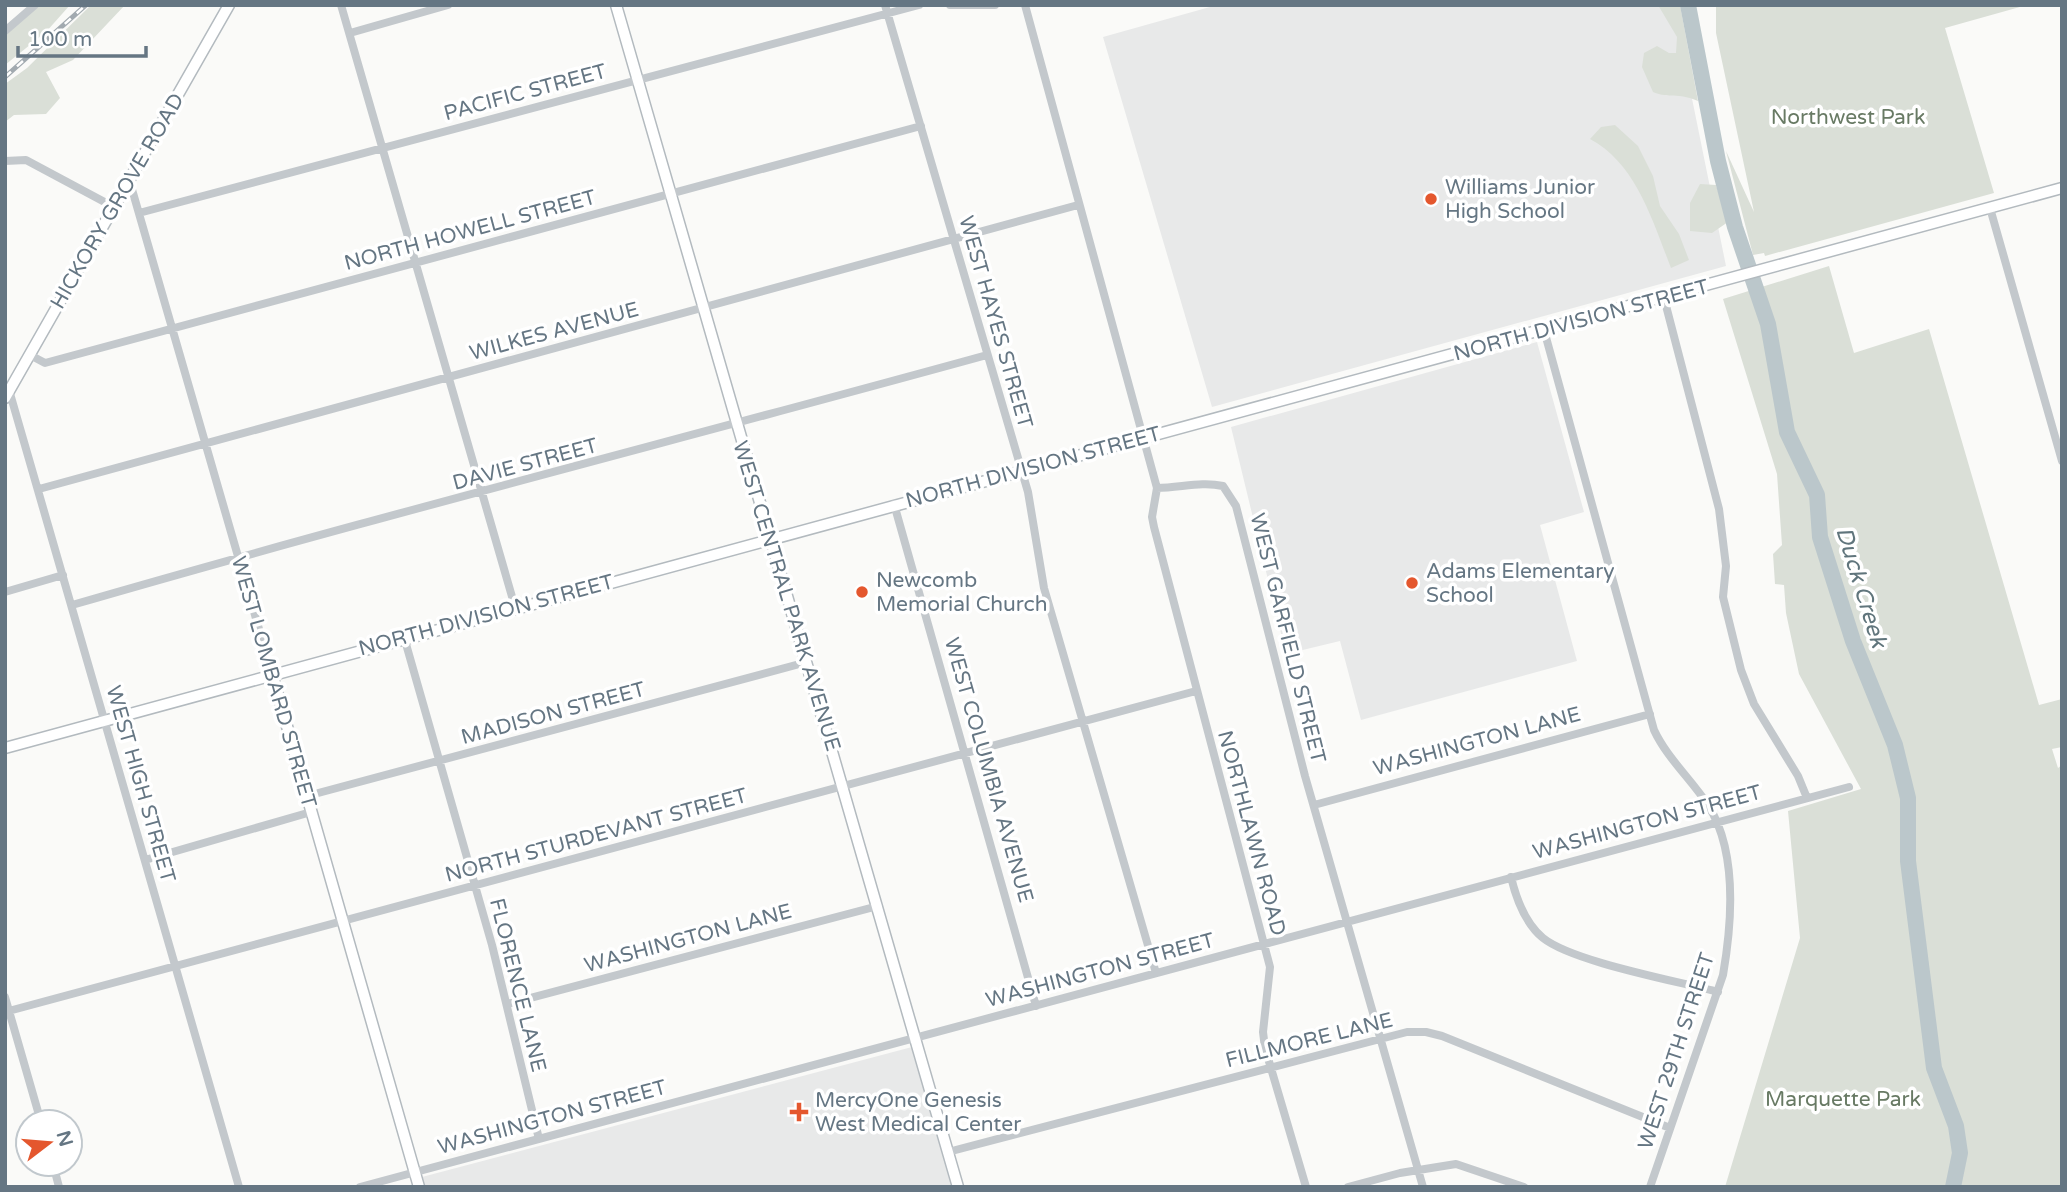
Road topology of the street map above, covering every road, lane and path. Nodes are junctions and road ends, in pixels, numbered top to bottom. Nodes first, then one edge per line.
1 (35, 5) edge
2 (229, 5) edge
3 (341, 5) edge
4 (448, 5) edge
5 (617, 5) edge
6 (919, 5) edge
7 (950, 5) edge
8 (995, 5) edge
9 (1025, 5) edge
10 (886, 9) edge
11 (5, 30) edge
12 (350, 33) junction
13 (638, 79) junction
14 (921, 126) junction
15 (382, 148) junction
16 (5, 161) edge
17 (128, 178) junction
18 (2062, 188) edge
19 (670, 194) junction
20 (1078, 205) junction
21 (112, 206) junction
22 (1990, 208) junction
23 (139, 213) junction
24 (955, 241) junction
25 (415, 264) junction
26 (1664, 298) junction
27 (703, 309) junction
28 (172, 327) junction
29 (1544, 330) junction
30 (30, 355) junction
31 (987, 355) junction
32 (447, 378) junction
33 (9, 386) edge
34 (736, 424) junction
35 (1144, 438) junction
36 (205, 442) junction
37 (2062, 461) edge
38 (1021, 470) junction
39 (1157, 488) junction
40 (39, 489) junction
41 (480, 494) junction
42 (894, 504) junction
43 (770, 539) junction
44 (238, 557) junction
45 (63, 575) junction
46 (5, 592) edge
47 (72, 605) junction
48 (514, 607) junction
49 (404, 637) junction
50 (807, 662) junction
51 (272, 674) junction
52 (1196, 691) junction
53 (1650, 714) junction
54 (105, 721) junction
55 (1082, 721) junction
56 (5, 748) edge
57 (966, 752) junction
58 (439, 762) junction
59 (843, 786) junction
60 (1849, 787) dead end
61 (307, 796) junction
62 (1807, 798) junction
63 (1314, 805) junction
64 (311, 812) junction
65 (1715, 822) junction
66 (145, 860) junction
67 (1511, 877) junction
68 (475, 886) junction
69 (878, 906) junction
70 (342, 919) junction
71 (1347, 921) junction
72 (1264, 944) junction
73 (175, 966) junction
74 (1156, 973) junction
75 (1718, 992) junction
76 (5, 997) edge
77 (508, 1004) junction
78 (1036, 1006) junction
79 (7, 1011) edge
80 (916, 1038) junction
81 (1381, 1038) junction
82 (1270, 1067) junction
83 (37, 1108) edge
84 (1670, 1128) junction
85 (539, 1139) junction
86 (948, 1152) junction
87 (1418, 1170) junction
88 (415, 1172) junction
89 (239, 1187) edge
90 (360, 1187) edge
91 (419, 1187) edge
92 (958, 1187) edge
93 (1306, 1187) edge
94 (1348, 1187) edge
95 (1423, 1187) edge
96 (1524, 1187) edge
97 (1650, 1187) edge

1 - 11 street
2 - 17 main road, HICKORY GROVE ROAD
3 - 12 street
4 - 12 street
5 - 13 main road, WEST CENTRAL PARK AVENUE
6 - 10 street, PACIFIC STREET
7 - 8 street
9 - 20 street
10 - 13 street, PACIFIC STREET
10 - 14 street, WEST HAYES STREET
12 - 15 street
13 - 15 street, PACIFIC STREET
13 - 19 main road, WEST CENTRAL PARK AVENUE
14 - 19 street, NORTH HOWELL STREET
14 - 24 street, WEST HAYES STREET
15 - 23 street, PACIFIC STREET
15 - 25 street
16 - 21 street
17 - 21 main road, HICKORY GROVE ROAD
17 - 23 street, WEST LOMBARD STREET
18 - 22 main road, NORTH DIVISION STREET
19 - 25 street, NORTH HOWELL STREET
19 - 27 main road, WEST CENTRAL PARK AVENUE
20 - 24 street, WILKES AVENUE
20 - 35 street
21 - 30 main road, HICKORY GROVE ROAD
22 - 26 main road, NORTH DIVISION STREET
22 - 37 street
23 - 28 street, WEST LOMBARD STREET
24 - 27 street, WILKES AVENUE
24 - 31 street, WEST HAYES STREET
25 - 28 street, NORTH HOWELL STREET
25 - 32 street
26 - 29 main road, NORTH DIVISION STREET
26 - 62 street
27 - 32 street, WILKES AVENUE
27 - 34 main road, WEST CENTRAL PARK AVENUE
28 - 30 street, NORTH HOWELL STREET
28 - 36 street, WEST LOMBARD STREET
29 - 35 main road, NORTH DIVISION STREET
29 - 53 street, WEST 29TH STREET
30 - 33 main road, HICKORY GROVE ROAD
31 - 34 street, DAVIE STREET
31 - 38 street, WEST HAYES STREET
32 - 36 street, WILKES AVENUE
32 - 41 street
33 - 40 street, WEST HIGH STREET
34 - 41 street, DAVIE STREET
34 - 43 main road, WEST CENTRAL PARK AVENUE
35 - 38 main road, NORTH DIVISION STREET
35 - 39 street
36 - 40 street, WILKES AVENUE
36 - 44 street, WEST LOMBARD STREET
38 - 42 main road, NORTH DIVISION STREET
38 - 55 street, WEST HAYES STREET
39 - 52 street, NORTHLAWN ROAD
39 - 63 street, WEST GARFIELD STREET
40 - 45 street, WEST HIGH STREET
41 - 44 street, DAVIE STREET
41 - 48 street
42 - 43 main road, NORTH DIVISION STREET
42 - 57 street, WEST COLUMBIA AVENUE
43 - 48 main road, NORTH DIVISION STREET
43 - 50 main road, WEST CENTRAL PARK AVENUE
44 - 47 street, DAVIE STREET
44 - 51 street, WEST LOMBARD STREET
45 - 46 street
45 - 47 street, WEST HIGH STREET
47 - 54 street, WEST HIGH STREET
48 - 49 main road, NORTH DIVISION STREET
49 - 51 main road, NORTH DIVISION STREET
49 - 58 street, FLORENCE LANE
50 - 58 street, MADISON STREET
50 - 59 main road, WEST CENTRAL PARK AVENUE
51 - 54 main road, NORTH DIVISION STREET
51 - 61 main road, WEST LOMBARD STREET
52 - 55 street, NORTH STURDEVANT STREET
52 - 72 street, NORTHLAWN ROAD
53 - 63 street, WASHINGTON LANE
53 - 65 street, WEST 29TH STREET
54 - 56 main road, NORTH DIVISION STREET
54 - 66 street, WEST HIGH STREET
55 - 57 street, NORTH STURDEVANT STREET
55 - 74 street, WEST HAYES STREET
57 - 59 street, NORTH STURDEVANT STREET
57 - 78 street, WEST COLUMBIA AVENUE
58 - 61 street, MADISON STREET
58 - 68 street, FLORENCE LANE
59 - 68 street, NORTH STURDEVANT STREET
59 - 69 main road, WEST CENTRAL PARK AVENUE
60 - 62 street, WASHINGTON STREET
61 - 64 main road, WEST LOMBARD STREET
62 - 65 street, WASHINGTON STREET
63 - 71 street, WEST GARFIELD STREET
64 - 66 street
64 - 70 main road, WEST LOMBARD STREET
65 - 67 street, WASHINGTON STREET
65 - 75 street, WEST 29TH STREET
66 - 73 street, WEST HIGH STREET
67 - 71 street, WASHINGTON STREET
67 - 75 street
68 - 70 street, NORTH STURDEVANT STREET
68 - 77 street, FLORENCE LANE
69 - 77 street, WASHINGTON LANE
69 - 80 main road, WEST CENTRAL PARK AVENUE
70 - 73 street, NORTH STURDEVANT STREET
70 - 88 main road, WEST LOMBARD STREET
71 - 72 street, WASHINGTON STREET
71 - 81 street, WEST GARFIELD STREET
72 - 74 street, WASHINGTON STREET
72 - 82 street, NORTHLAWN ROAD
73 - 79 street, NORTH STURDEVANT STREET
73 - 89 street, WEST HIGH STREET
74 - 78 street, WASHINGTON STREET
75 - 84 street, WEST 29TH STREET
76 - 79 street
77 - 85 street, FLORENCE LANE
78 - 80 street, WASHINGTON STREET
79 - 83 street
80 - 85 street, WASHINGTON STREET
80 - 86 main road, WEST CENTRAL PARK AVENUE
81 - 82 street, FILLMORE LANE
81 - 84 street, FILLMORE LANE
81 - 87 street, WEST GARFIELD STREET
82 - 86 street, FILLMORE LANE
82 - 93 street, NORTHLAWN ROAD
84 - 97 street, WEST 29TH STREET
85 - 88 street, WASHINGTON STREET
86 - 92 main road, WEST CENTRAL PARK AVENUE
87 - 94 street
87 - 95 street, WEST GARFIELD STREET
87 - 96 street
88 - 90 street, WASHINGTON STREET
88 - 91 main road, WEST LOMBARD STREET

